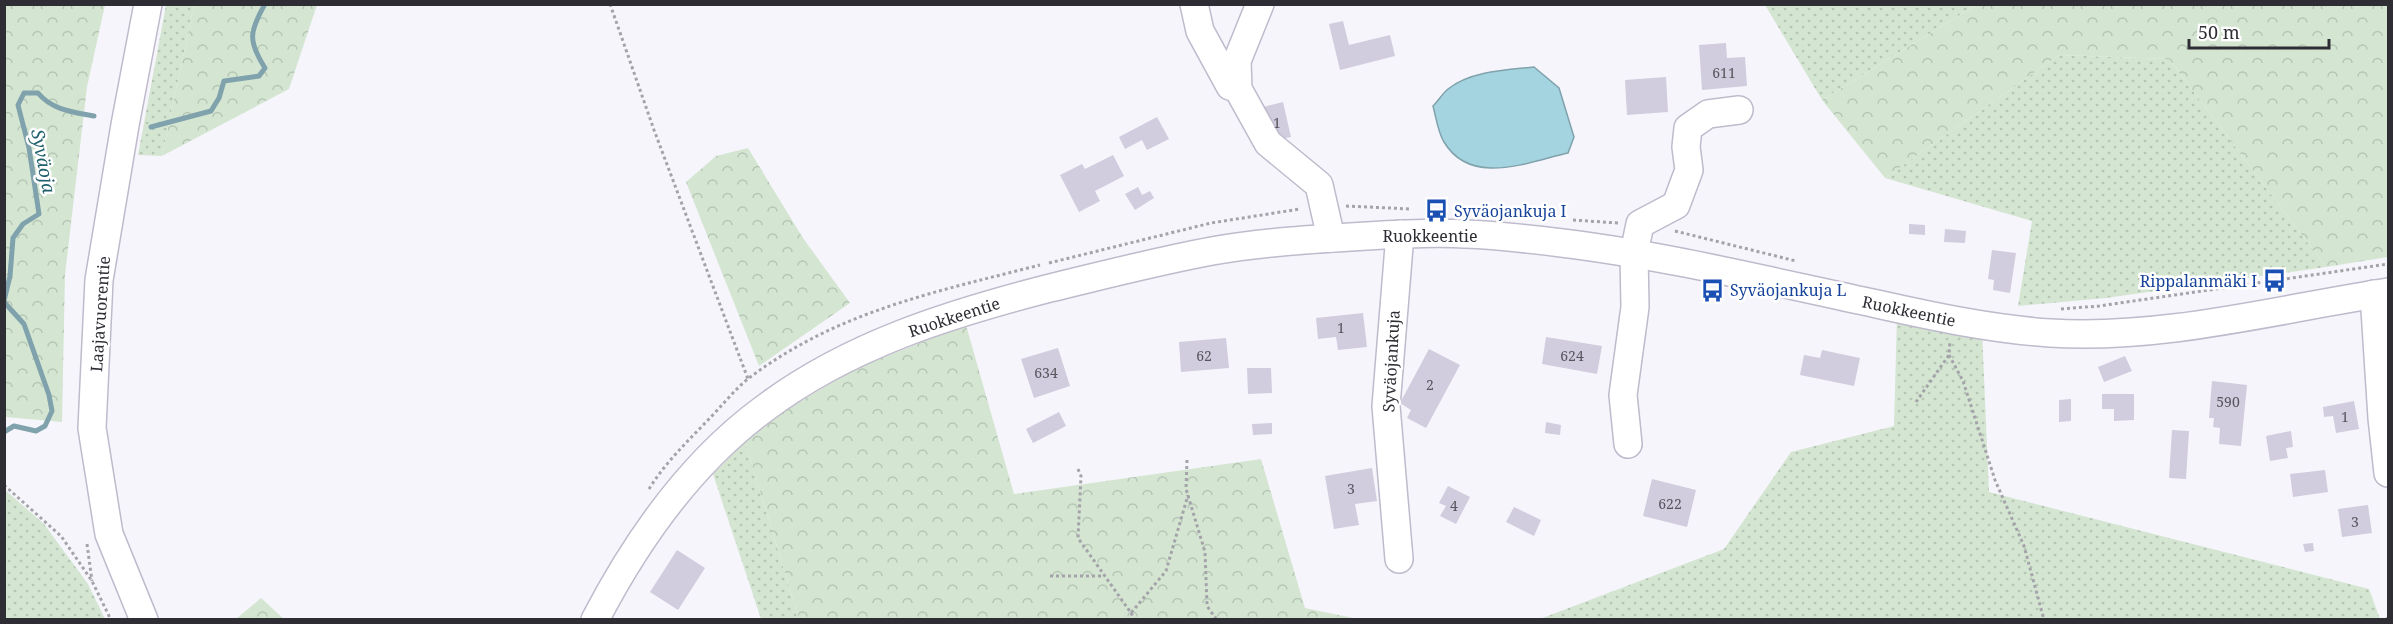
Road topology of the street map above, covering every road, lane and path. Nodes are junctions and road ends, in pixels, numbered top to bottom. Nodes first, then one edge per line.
1 (148, 4) edge
2 (610, 4) edge
3 (1194, 4) edge
4 (1260, 4) edge
5 (1238, 89) junction
6 (1739, 110) dead end
7 (1324, 205) junction
8 (1413, 210) dead end
9 (1572, 220) dead end
10 (1640, 224) junction
11 (1400, 234) junction
12 (1331, 238) junction
13 (1634, 253) junction
14 (1796, 261) dead end
15 (2388, 264) edge
16 (2381, 293) edge
17 (2058, 309) dead end
18 (1952, 320) junction
19 (1949, 355) junction
20 (748, 379) junction
21 (1916, 402) dead end
22 (1628, 444) dead end
23 (1187, 460) dead end
24 (1078, 469) dead end
25 (2388, 473) edge
26 (4, 485) edge
27 (1188, 495) junction
28 (645, 496) dead end
29 (1399, 559) dead end
30 (1050, 576) dead end
31 (1104, 576) junction
32 (1131, 613) junction
33 (111, 620) edge
34 (144, 620) edge
35 (596, 620) edge
36 (1135, 620) edge
37 (1217, 620) edge
38 (2044, 620) edge

1 - 34 street, Laajavuorentie
2 - 20 path
3 - 5 street
4 - 5 street
5 - 7 street
6 - 10 street
7 - 8 path
7 - 12 street
7 - 20 path
9 - 10 path
10 - 13 street
10 - 14 path
11 - 12 street, Ruokkeentie
11 - 13 street, Ruokkeentie
11 - 29 street, Syväojankuja
12 - 35 street, Ruokkeentie
13 - 18 street, Ruokkeentie
13 - 22 street
15 - 17 path
16 - 18 street, Ruokkeentie
16 - 25 street
18 - 19 path
19 - 21 path
19 - 38 path
20 - 28 path
23 - 27 path
24 - 31 path
26 - 33 path
27 - 32 path
27 - 37 path
30 - 31 path
31 - 32 path
32 - 36 path

